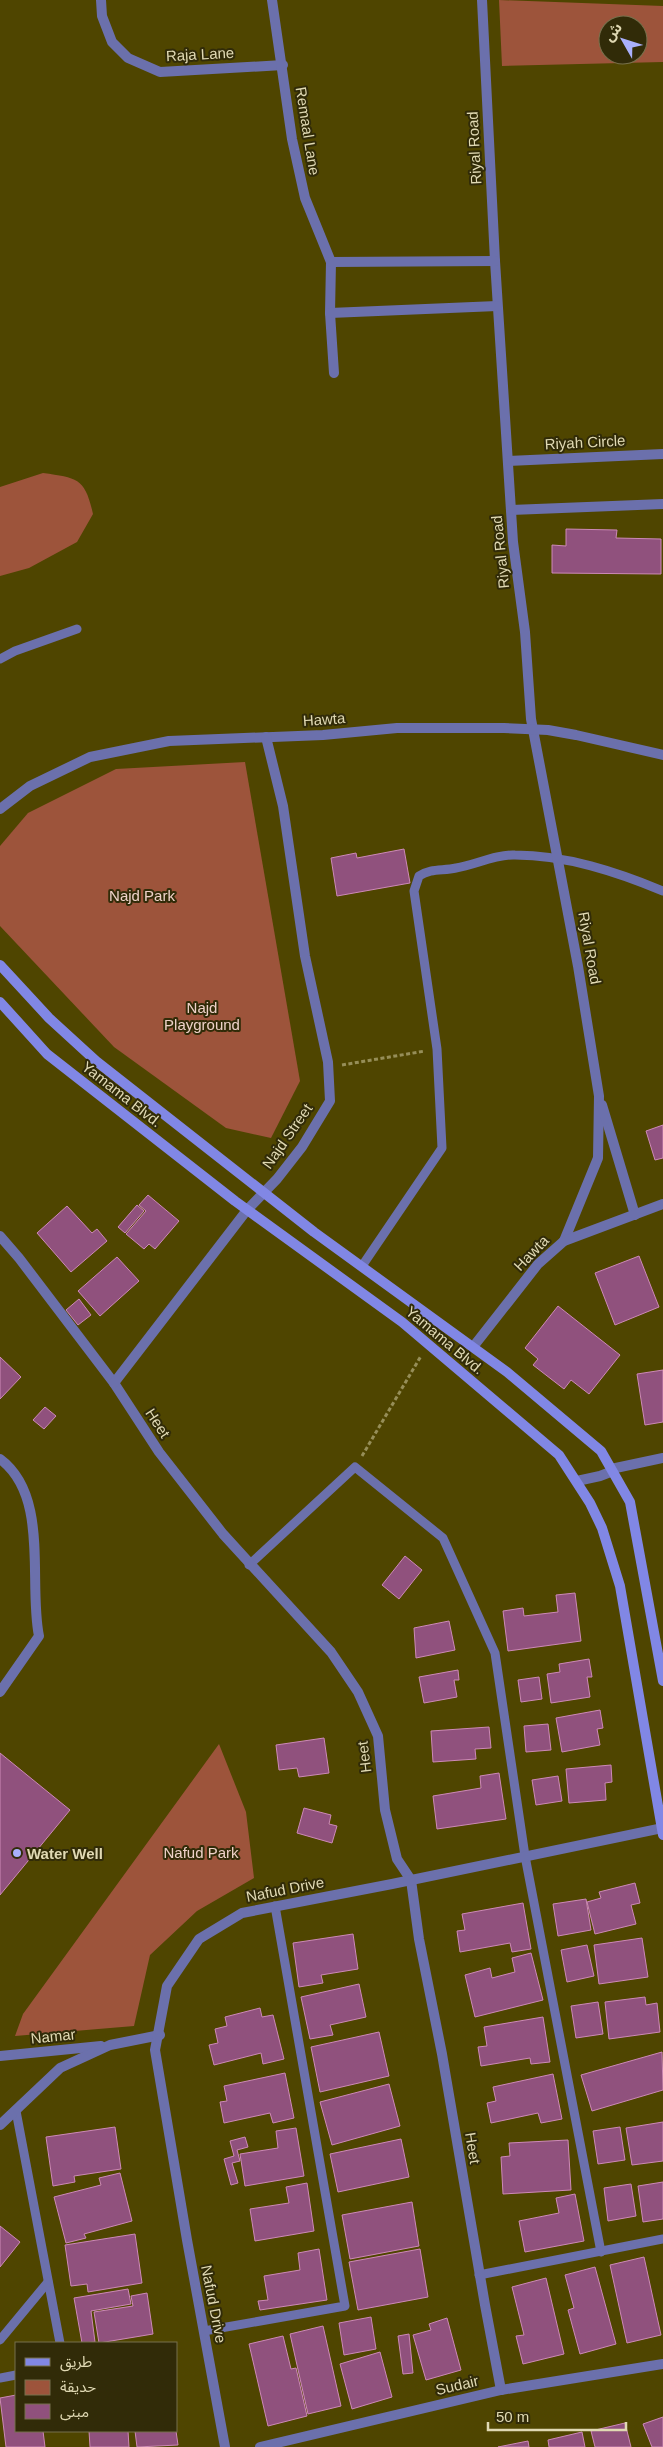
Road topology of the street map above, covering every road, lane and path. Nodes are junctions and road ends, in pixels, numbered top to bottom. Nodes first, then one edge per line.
1 (101, 0) edge
2 (272, 0) edge
3 (482, 0) edge
4 (283, 65) junction
5 (495, 261) junction
6 (331, 262) junction
7 (497, 306) junction
8 (330, 313) junction
9 (334, 373) dead end
10 (663, 454) edge
11 (508, 461) junction
12 (663, 504) edge
13 (511, 510) junction
14 (77, 629) dead end
15 (0, 659) edge
16 (534, 730) junction
17 (266, 738) junction
18 (663, 755) edge
19 (0, 808) edge
20 (559, 859) junction
21 (663, 892) edge
22 (0, 965) edge
23 (0, 1002) edge
24 (437, 1049) junction
25 (327, 1068) junction
26 (599, 1096) junction
27 (264, 1192) junction
28 (663, 1204) edge
29 (247, 1210) junction
30 (635, 1215) junction
31 (0, 1236) edge
32 (564, 1241) junction
33 (362, 1266) junction
34 (428, 1344) junction
35 (473, 1347) junction
36 (114, 1383) junction
37 (663, 1458) edge
38 (0, 1459) edge
39 (355, 1467) junction
40 (612, 1470) junction
41 (577, 1481) junction
42 (249, 1565) junction
43 (663, 1681) edge
44 (0, 1692) edge
45 (663, 1830) edge
46 (525, 1856) junction
47 (411, 1880) junction
48 (275, 1906) junction
49 (159, 2035) junction
50 (110, 2045) junction
51 (0, 2056) edge
52 (16, 2111) junction
53 (0, 2126) edge
54 (663, 2240) edge
55 (601, 2252) junction
56 (480, 2275) junction
57 (48, 2282) junction
58 (204, 2331) junction
59 (0, 2340) edge
60 (60, 2342) edge
61 (663, 2364) edge
62 (15, 2375) edge
63 (0, 2378) edge
64 (501, 2390) junction
65 (225, 2447) edge
66 (260, 2447) edge

1 - 4 street, Raja Lane
2 - 4 street, Remaal Lane
3 - 5 street, Riyal Road
4 - 6 street, Remaal Lane
5 - 6 street
5 - 7 street, Riyal Road
6 - 8 street, Remaal Lane
7 - 8 street
7 - 11 street, Riyal Road
8 - 9 street, Remaal Lane
10 - 11 street, Riyah Circle
11 - 13 street, Riyal Road
12 - 13 street
13 - 16 street, Riyal Road
14 - 15 lane
16 - 17 street, Hawta
16 - 18 street, Hawta
16 - 20 street, Riyal Road
17 - 19 street, Hawta
17 - 25 street, Najd Street
20 - 21 lane
20 - 24 lane
20 - 26 street, Riyal Road
22 - 27 main road, Yamama Blvd.
23 - 29 main road, Yamama Blvd.
24 - 25 path
24 - 33 lane
25 - 27 street, Najd Street
26 - 30 street, Riyal Road
26 - 32 street, Riyal Road
27 - 29 street, Najd Street
27 - 33 main road, Yamama Blvd.
28 - 30 street, Hawta
29 - 34 main road, Yamama Blvd.
29 - 36 street, Najd Street
30 - 32 street, Hawta
31 - 36 street, Heet
32 - 35 street, Hawta
33 - 35 main road, Yamama Blvd.
34 - 39 path
34 - 41 main road, Yamama Blvd.
35 - 40 main road, Yamama Blvd.
36 - 42 street, Heet
37 - 40 street
38 - 44 street
39 - 42 lane
39 - 46 lane
40 - 41 street
40 - 43 main road, Yamama Blvd.
41 - 45 main road, Yamama Blvd.
42 - 47 street, Heet
45 - 46 street, Nafud Drive
46 - 47 street, Nafud Drive
46 - 55 lane
47 - 48 street, Nafud Drive
47 - 56 street, Heet
48 - 49 street, Nafud Drive
48 - 58 lane
49 - 50 street, Namar
49 - 58 street, Nafud Drive
50 - 51 street, Namar
50 - 52 street, Namar
52 - 53 street, Namar
52 - 57 lane
54 - 55 lane
55 - 56 lane
56 - 64 street, Heet
57 - 59 lane
57 - 60 lane
58 - 65 street, Nafud Drive
61 - 64 street, Sudair
62 - 63 lane
64 - 66 street, Sudair

